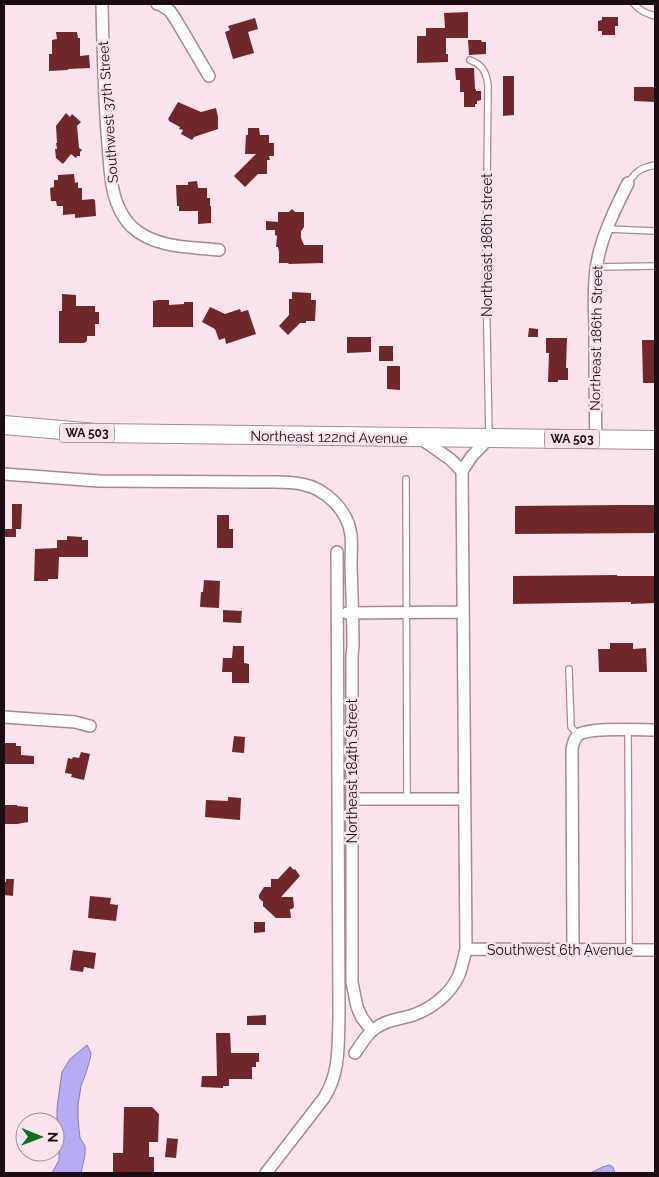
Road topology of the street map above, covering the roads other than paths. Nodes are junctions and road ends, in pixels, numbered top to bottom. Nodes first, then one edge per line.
1 (102, 4) edge
2 (157, 4) edge
3 (634, 4) edge
4 (655, 16) edge
5 (470, 60) dead end
6 (209, 76) dead end
7 (655, 165) edge
8 (628, 183) joint
9 (608, 229) junction
10 (655, 231) edge
11 (218, 250) dead end
12 (655, 266) edge
13 (596, 267) junction
14 (4, 425) edge
15 (419, 438) junction
16 (489, 438) junction
17 (596, 439) junction
18 (655, 440) edge
19 (462, 471) junction
20 (4, 474) edge
21 (406, 479) dead end
22 (337, 552) dead end
23 (463, 612) junction
24 (353, 613) junction
25 (406, 613) junction
26 (338, 614) junction
27 (569, 669) dead end
28 (4, 717) edge
29 (90, 726) dead end
30 (628, 730) junction
31 (655, 730) edge
32 (579, 735) junction
33 (352, 799) junction
34 (407, 799) junction
35 (465, 799) junction
36 (466, 949) junction
37 (573, 950) junction
38 (630, 950) junction
39 (655, 950) edge
40 (372, 1031) junction
41 (355, 1053) dead end
42 (266, 1173) edge

1 - 11 street, Southwest 37th Street
2 - 6 street
3 - 4 lane
5 - 16 lane, Northeast 186th street
7 - 8 lane
8 - 9 street, Northeast 186th Street
9 - 10 lane
9 - 13 street, Northeast 186th Street
12 - 13 lane
13 - 17 street, Northeast 186th Street
14 - 15 highway, Northeast 122nd Avenue / WA 503
15 - 16 highway, Northeast 122nd Avenue / WA 503
15 - 19 street
16 - 17 highway, Northeast 122nd Avenue / WA 503
16 - 19 street
17 - 18 highway, Northeast 122nd Avenue / WA 503
19 - 23 street
20 - 24 street, Northeast 184th Street
21 - 25 lane
22 - 26 street, Northeast 184th Street
23 - 25 street
23 - 35 street
24 - 25 street
24 - 26 street
24 - 33 street, Northeast 184th Street
25 - 34 lane
26 - 42 street, Northeast 184th Street
27 - 32 lane
28 - 29 street
30 - 31 street
30 - 32 street
30 - 38 lane
32 - 37 street
33 - 34 street
33 - 40 street, Northeast 184th Street
34 - 35 street
35 - 36 street
36 - 37 street, Southwest 6th Avenue
36 - 40 street
37 - 38 street, Southwest 6th Avenue
38 - 39 street, Southwest 6th Avenue
40 - 41 street

